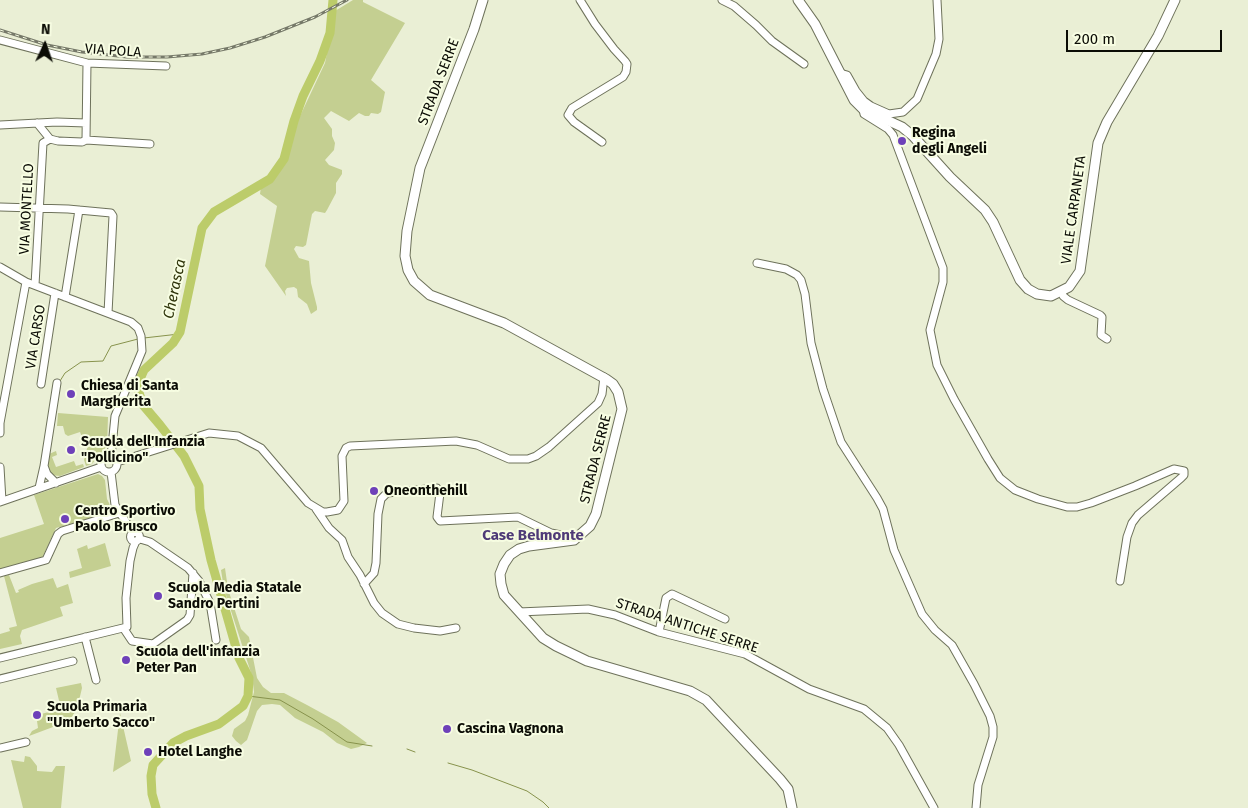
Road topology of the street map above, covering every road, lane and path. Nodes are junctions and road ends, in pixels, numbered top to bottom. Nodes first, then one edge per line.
1 (483, 0) edge
2 (580, 0) edge
3 (722, 0) edge
4 (798, 0) edge
5 (937, 0) edge
6 (1175, 0) edge
7 (0, 40) edge
8 (87, 63) junction
9 (804, 64) dead end
10 (166, 66) dead end
11 (840, 73) junction
12 (863, 109) junction
13 (56, 122) junction
14 (37, 123) junction
15 (86, 124) junction
16 (0, 125) edge
17 (48, 136) junction
18 (86, 140) junction
19 (602, 142) dead end
20 (150, 144) dead end
21 (0, 207) edge
22 (41, 208) junction
23 (79, 210) junction
24 (757, 262) dead end
25 (0, 267) edge
26 (26, 282) junction
27 (35, 285) junction
28 (1062, 292) junction
29 (55, 293) junction
30 (65, 297) junction
31 (108, 313) junction
32 (1107, 339) dead end
33 (604, 377) junction
34 (41, 384) dead end
35 (57, 384) dead end
36 (3, 386) edge
37 (0, 432) edge
38 (114, 460) junction
39 (44, 466) junction
40 (0, 467) edge
41 (101, 467) junction
42 (111, 472) junction
43 (56, 482) junction
44 (39, 488) junction
45 (1, 502) edge
46 (316, 509) junction
47 (120, 513) junction
48 (578, 538) junction
49 (138, 540) junction
50 (0, 573) edge
51 (193, 573) junction
52 (1120, 581) dead end
53 (364, 584) junction
54 (519, 612) junction
55 (725, 619) dead end
56 (456, 628) dead end
57 (124, 629) junction
58 (659, 632) junction
59 (85, 637) junction
60 (216, 640) dead end
61 (0, 658) edge
62 (74, 661) dead end
63 (0, 679) edge
64 (96, 680) dead end
65 (26, 742) dead end
66 (0, 748) edge
67 (792, 808) edge
68 (934, 808) edge
69 (976, 808) edge

1 - 33 main road, STRADA SERRE
2 - 19 street
3 - 9 street
4 - 11 main road
5 - 11 street
6 - 28 main road, VIALE CARPANETA
7 - 8 street, VIA POLA
8 - 10 street, VIA POLA
8 - 15 street
11 - 12 main road
12 - 28 main road
12 - 52 street
13 - 14 street
13 - 15 street
13 - 17 street
14 - 16 street
14 - 17 street
15 - 18 street
17 - 18 street
17 - 22 street, VIA MONTELLO
18 - 20 street
21 - 22 street
22 - 23 street
22 - 27 street, VIA MONTELLO
23 - 30 street
23 - 31 street
24 - 69 street
25 - 26 street
26 - 27 street
26 - 36 street
27 - 29 street
28 - 32 street
29 - 30 street
29 - 34 street, VIA CARSO
30 - 31 street
31 - 38 street
33 - 46 street
33 - 48 main road, STRADA SERRE
35 - 39 street
36 - 37 street
38 - 41 street
38 - 42 street
38 - 46 street
39 - 43 street
39 - 44 street
40 - 45 street
41 - 42 street
41 - 43 street
42 - 47 street
43 - 44 street
44 - 45 street
46 - 53 street
47 - 49 street
47 - 50 street
48 - 53 street
48 - 54 main road
49 - 51 street
49 - 57 street
51 - 57 street
51 - 60 street
53 - 56 street
54 - 58 street, STRADA ANTICHE SERRE
54 - 67 main road
55 - 58 street
57 - 59 street
58 - 68 street, STRADA ANTICHE SERRE
59 - 61 street
59 - 64 street
62 - 63 street
65 - 66 street

